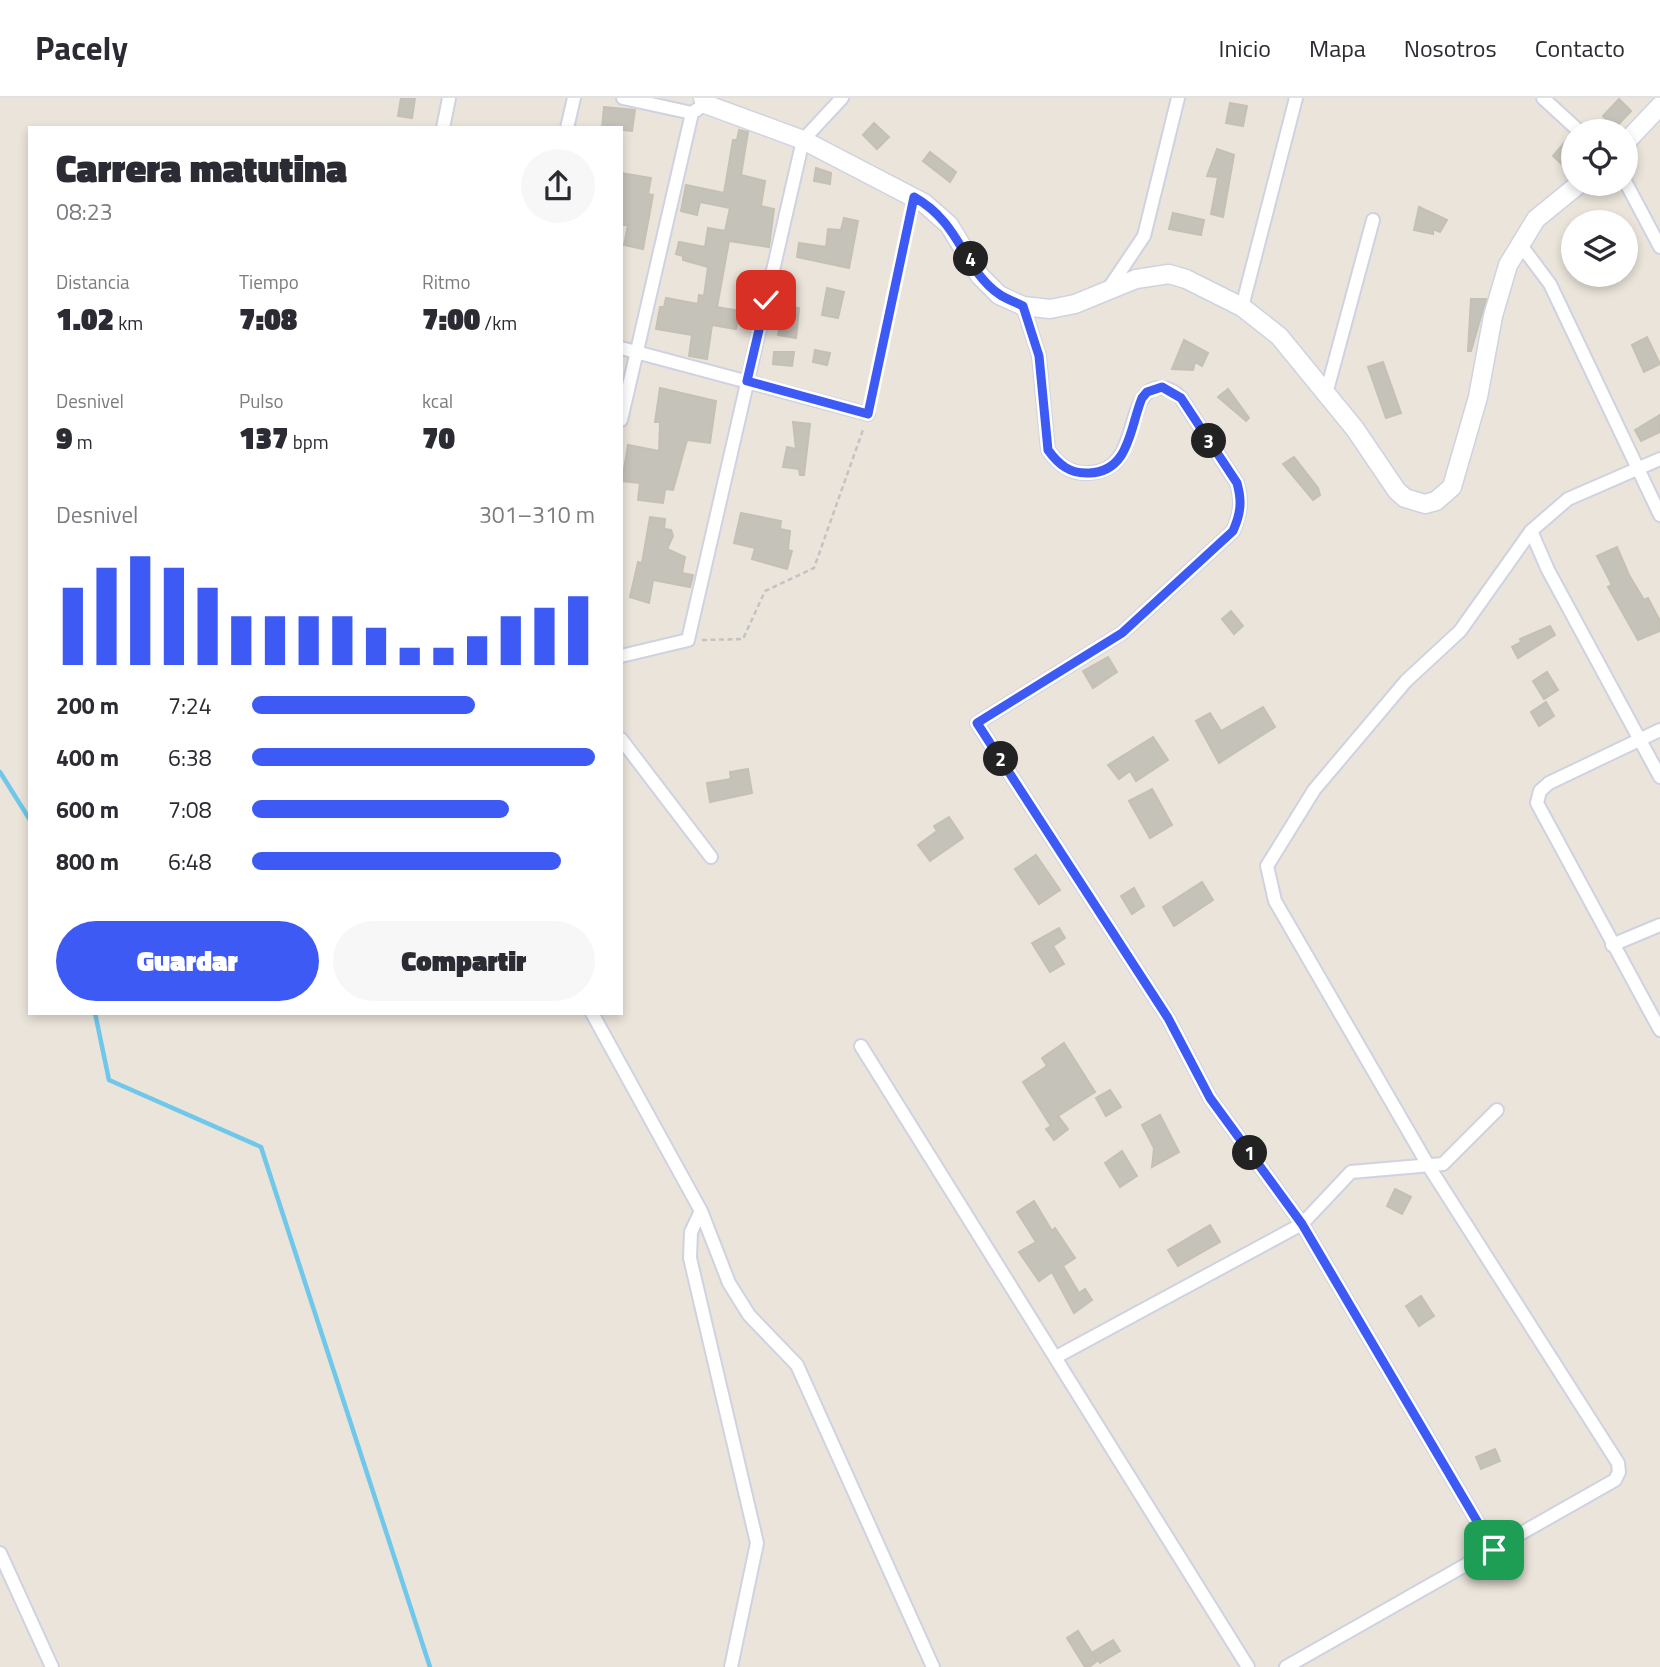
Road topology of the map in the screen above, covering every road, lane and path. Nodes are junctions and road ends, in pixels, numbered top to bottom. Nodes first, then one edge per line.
1 (449, 98) edge
2 (574, 98) edge
3 (624, 98) edge
4 (842, 98) edge
5 (1178, 98) edge
6 (1296, 98) edge
7 (1543, 98) edge
8 (700, 105) edge
9 (1660, 106) edge
10 (1566, 119) edge
11 (443, 126) edge
12 (567, 126) edge
13 (1638, 129) edge
14 (803, 140) junction
15 (1564, 196) edge
16 (1633, 196) edge
17 (914, 197) junction
18 (1373, 220) dead end
19 (1520, 244) junction
20 (1660, 247) edge
21 (1106, 291) junction
22 (1023, 306) junction
23 (1242, 307) junction
24 (623, 349) edge
25 (636, 352) junction
26 (747, 381) junction
27 (1326, 394) junction
28 (623, 411) edge
29 (868, 414) junction
30 (1660, 459) edge
31 (1638, 469) junction
32 (1660, 515) edge
33 (1531, 531) junction
34 (688, 640) junction
35 (623, 656) edge
36 (1660, 730) edge
37 (1640, 740) junction
38 (623, 741) edge
39 (1660, 777) edge
40 (711, 858) dead end
41 (1660, 925) edge
42 (1612, 945) junction
43 (594, 1015) edge
44 (1660, 1030) edge
45 (861, 1046) dead end
46 (1497, 1110) dead end
47 (1428, 1165) junction
48 (701, 1211) junction
49 (1302, 1224) junction
50 (1056, 1357) junction
51 (1494, 1550) junction
52 (0, 1553) edge
53 (51, 1667) edge
54 (731, 1667) edge
55 (933, 1667) edge
56 (1248, 1667) edge
57 (1286, 1667) edge

1 - 11 street
2 - 12 street
3 - 8 street
4 - 14 street
5 - 21 street
6 - 23 street
7 - 10 street
8 - 14 street
8 - 25 street
9 - 13 street
14 - 17 street
14 - 26 street
15 - 19 street
16 - 20 street
17 - 22 street
17 - 29 path
18 - 27 street
19 - 27 street
19 - 31 street
21 - 22 street
21 - 23 street
22 - 49 street
23 - 27 street
24 - 25 street
25 - 26 street
25 - 28 street
26 - 29 street
26 - 34 street
29 - 34 path
30 - 31 street
31 - 32 street
31 - 33 street
33 - 37 street
33 - 47 street
34 - 35 street
36 - 37 street
37 - 39 street
37 - 42 street
38 - 40 street
41 - 42 street
42 - 44 street
43 - 48 street
45 - 50 street
46 - 47 street
47 - 49 street
47 - 51 street
48 - 54 street
48 - 55 street
49 - 50 street
49 - 51 street
50 - 56 street
51 - 57 street
52 - 53 street

